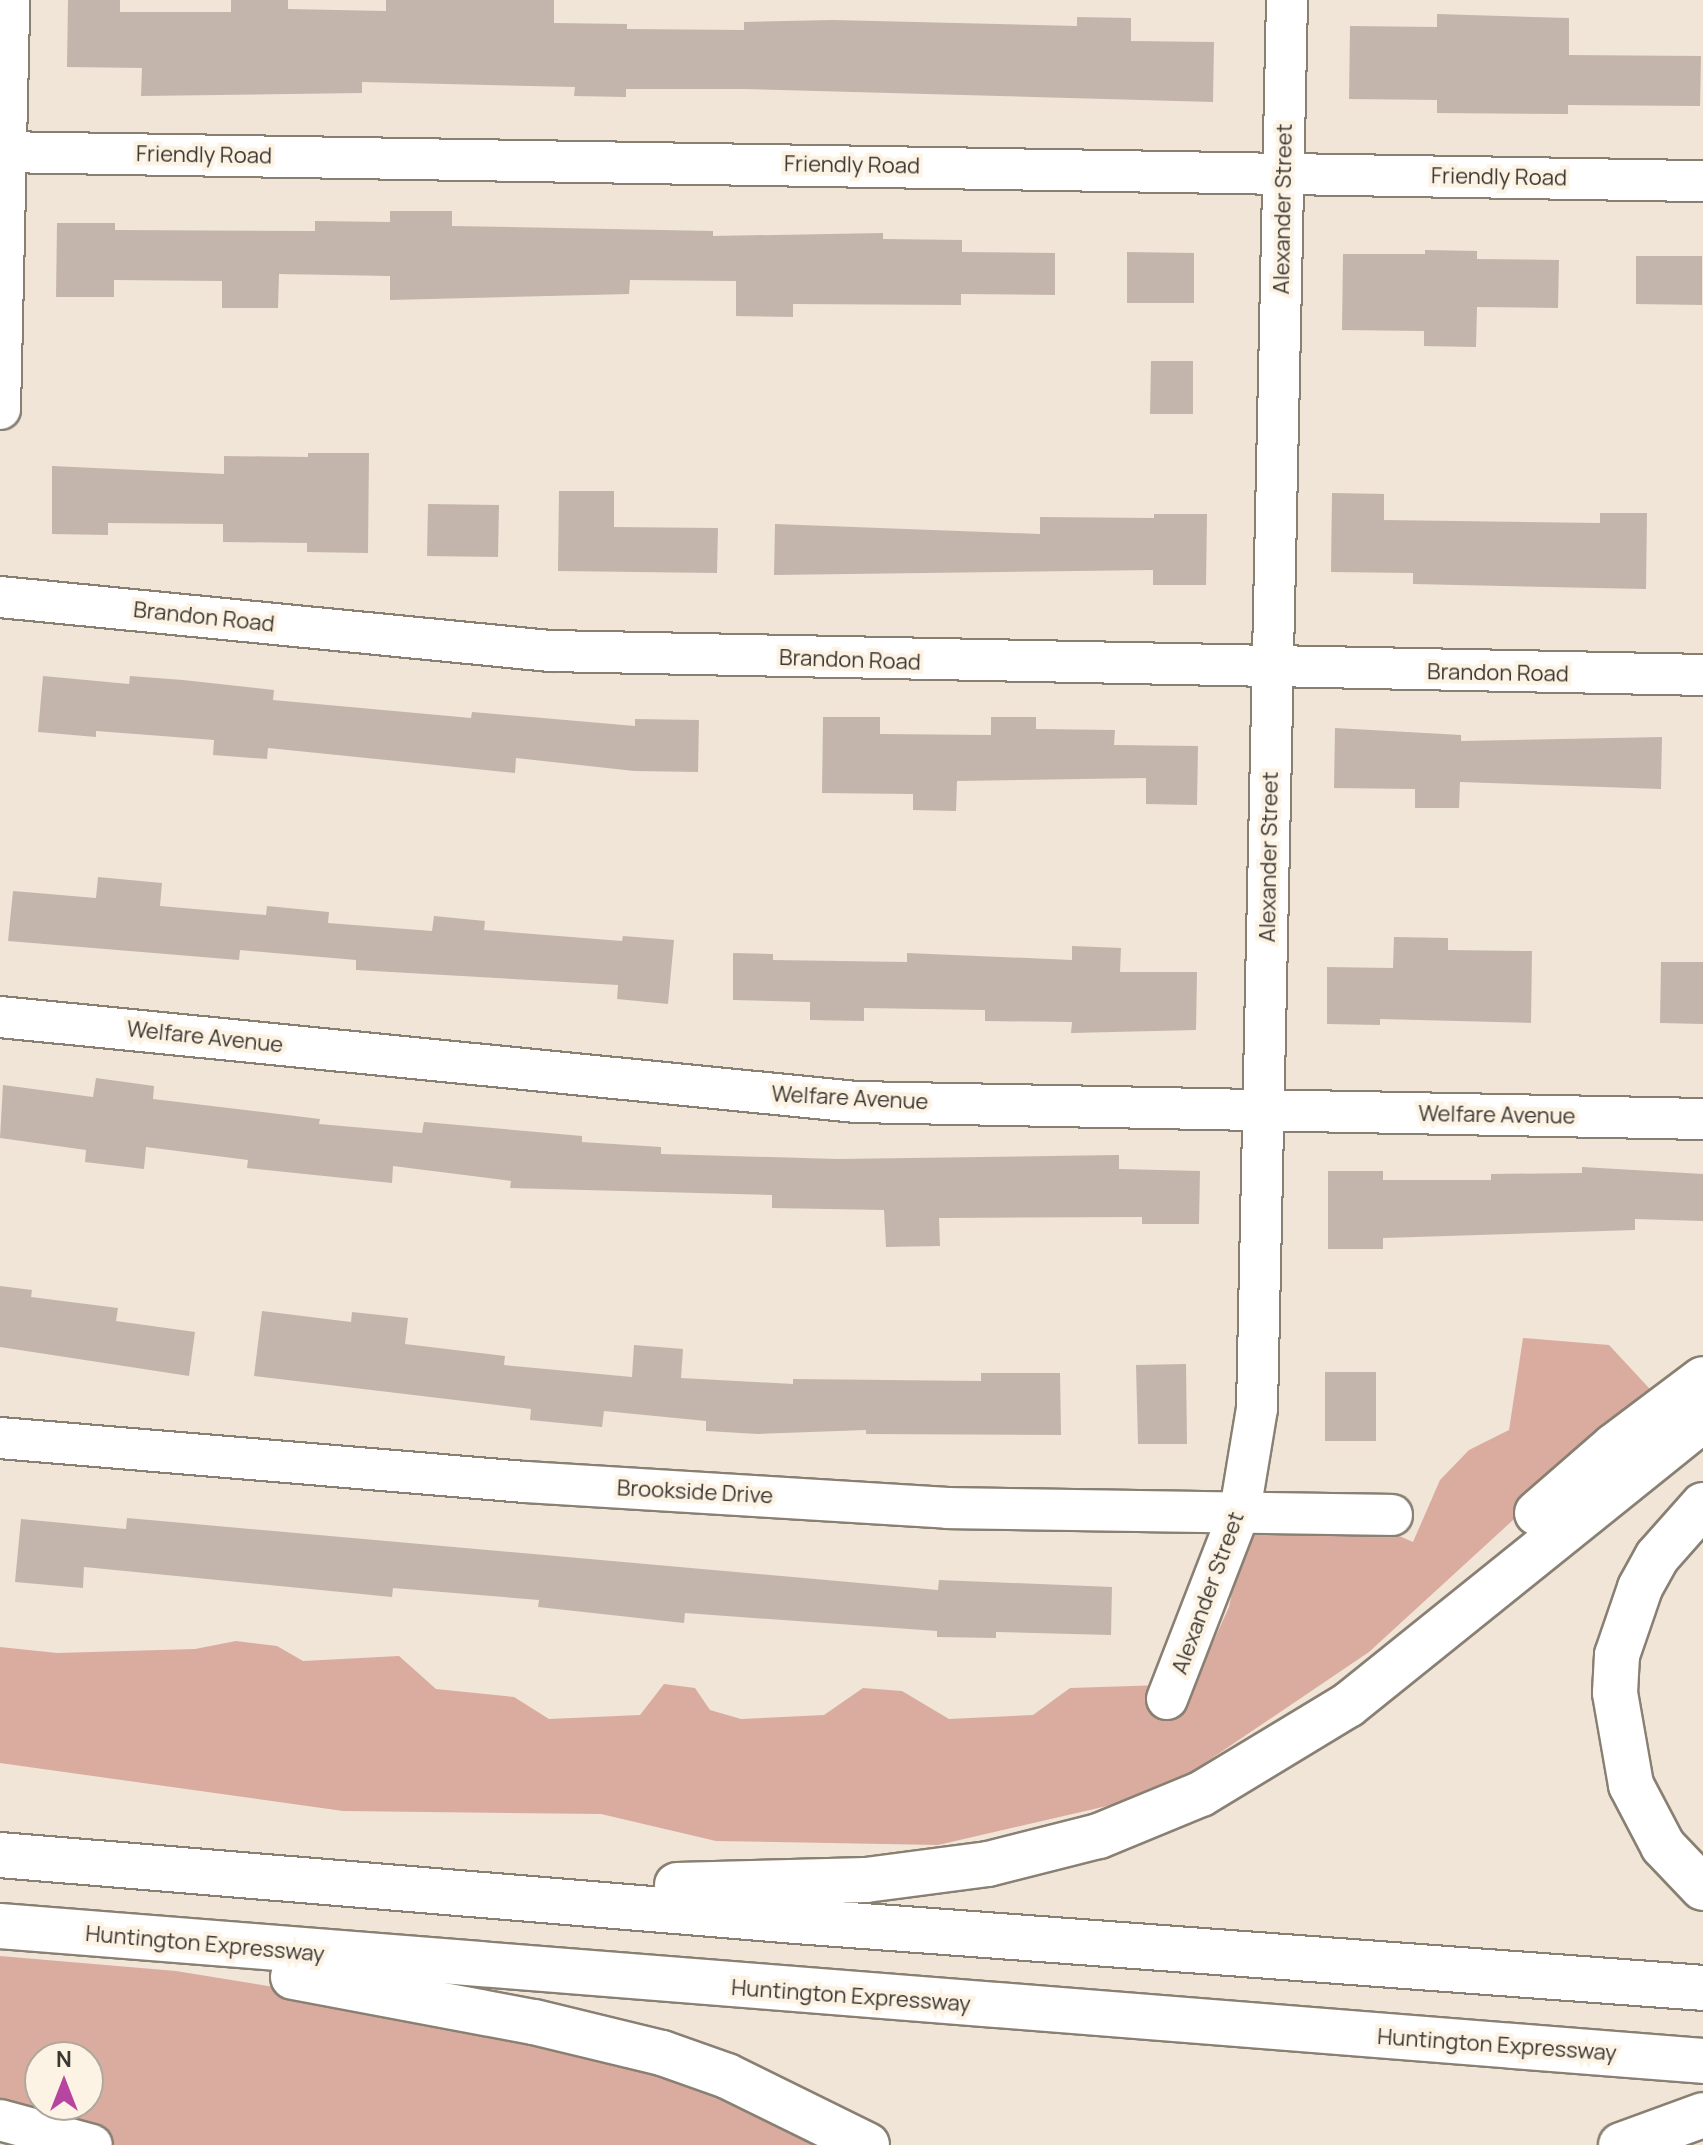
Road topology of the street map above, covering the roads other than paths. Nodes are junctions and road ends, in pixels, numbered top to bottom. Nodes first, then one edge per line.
1 (9, 0) edge
2 (1287, 0) edge
3 (3, 152) edge
4 (1283, 172) junction
5 (1703, 181) edge
6 (0, 409) edge
7 (0, 597) edge
8 (1273, 670) junction
9 (1703, 675) edge
10 (0, 1017) edge
11 (1264, 1109) junction
12 (1703, 1119) edge
13 (1703, 1379) edge
14 (1703, 1420) edge
15 (0, 1438) edge
16 (1703, 1505) edge
17 (1240, 1511) junction
18 (1392, 1515) dead end
19 (1167, 1699) dead end
20 (1348, 1705) junction
21 (0, 1855) edge
22 (259, 1879) junction
23 (1703, 1888) edge
24 (19, 1928) edge
25 (1703, 1988) edge
26 (1703, 2061) edge
27 (1703, 2115) edge
28 (0, 2120) edge
29 (859, 2142) edge
30 (92, 2145) edge
31 (1621, 2145) edge

1 - 3 street
2 - 4 street, Alexander Street
3 - 4 street, Friendly Road
3 - 6 street
4 - 5 street, Friendly Road
4 - 8 street, Alexander Street
7 - 8 street, Brandon Road
8 - 9 street, Brandon Road
8 - 11 street, Alexander Street
10 - 11 street, Welfare Avenue
11 - 12 street, Welfare Avenue
11 - 17 street, Alexander Street
13 - 20 highway
14 - 20 highway
15 - 17 street, Brookside Drive
16 - 23 highway
17 - 18 street, Brookside Drive
17 - 19 street, Alexander Street
20 - 22 highway
21 - 22 highway
22 - 25 highway
24 - 26 highway, Huntington Expressway
24 - 29 highway
27 - 31 highway
28 - 30 street

